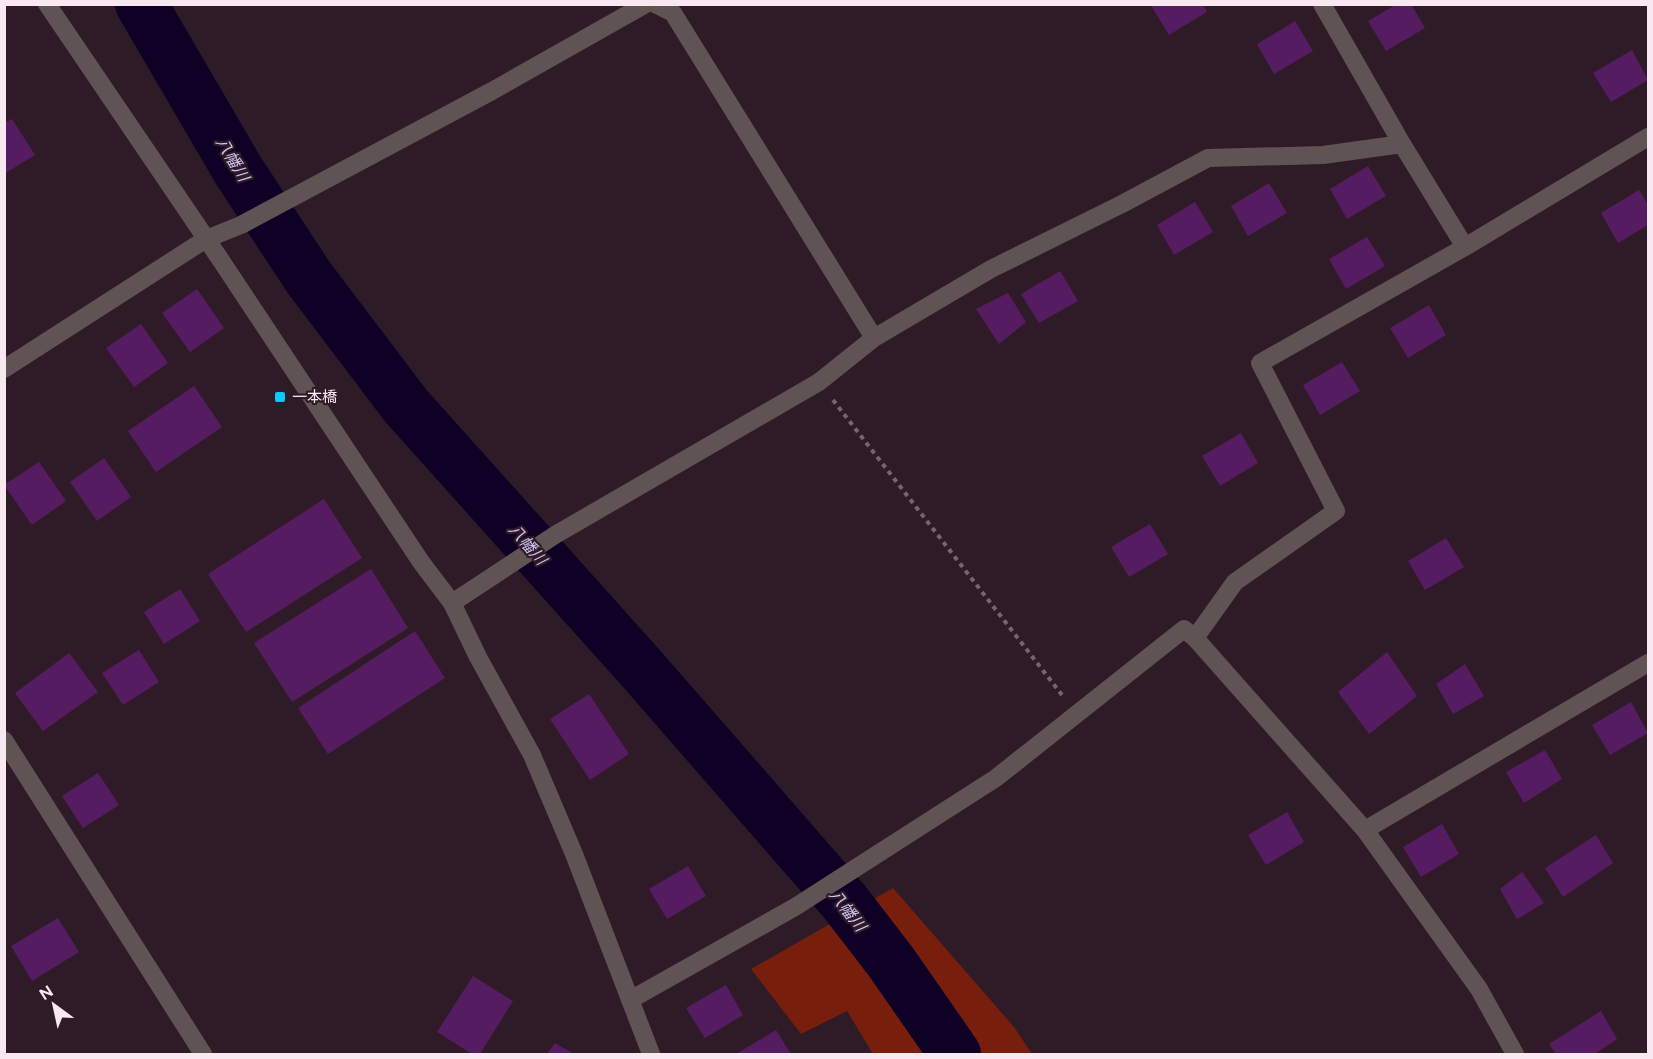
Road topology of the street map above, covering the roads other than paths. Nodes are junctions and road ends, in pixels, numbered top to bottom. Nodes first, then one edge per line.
1 (47, 4) edge
2 (646, 4) edge
3 (655, 4) edge
4 (1322, 4) edge
5 (1648, 137) edge
6 (1402, 144) junction
7 (206, 239) junction
8 (1466, 247) junction
9 (874, 338) junction
10 (4, 369) edge
11 (452, 603) junction
12 (1195, 638) junction
13 (1648, 663) edge
14 (4, 741) edge
15 (1365, 831) junction
16 (630, 1000) junction
17 (203, 1054) edge
18 (651, 1054) edge
19 (1515, 1054) edge

1 - 7 street
2 - 7 street
3 - 9 street
4 - 6 street
5 - 8 street
6 - 8 street
6 - 9 street
7 - 10 street
7 - 11 street
8 - 12 street
9 - 11 street
11 - 16 street
12 - 15 street
12 - 16 street
13 - 15 street
14 - 17 street
15 - 19 street
16 - 18 street

